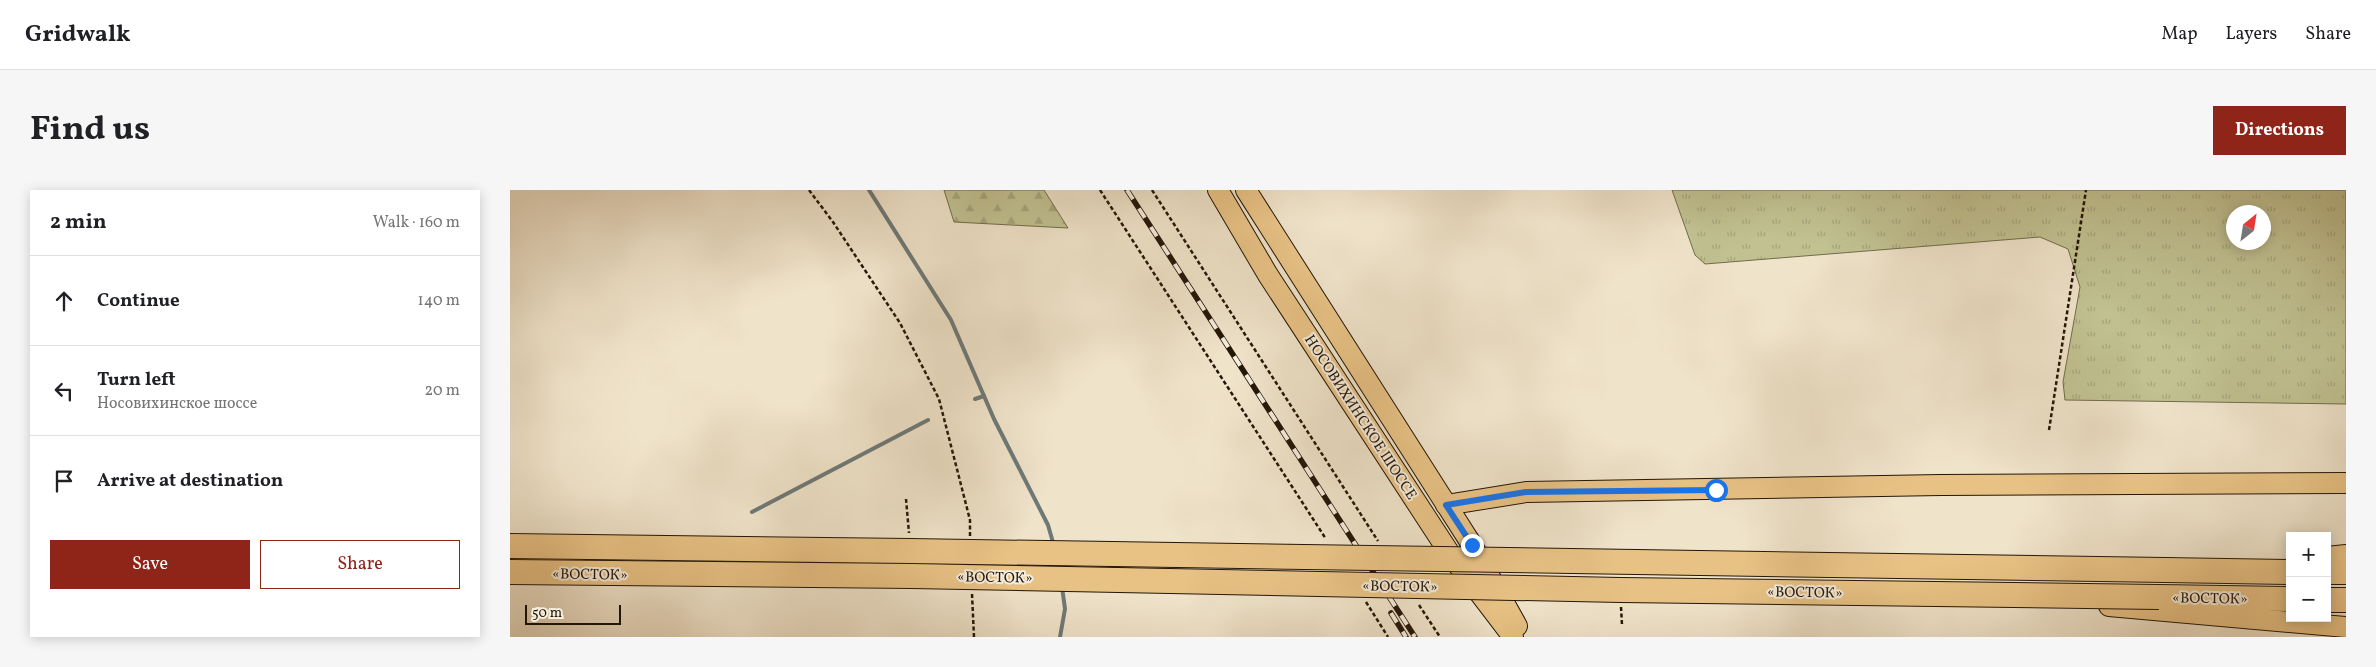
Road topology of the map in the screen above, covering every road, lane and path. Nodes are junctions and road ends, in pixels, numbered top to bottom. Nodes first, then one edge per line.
1 (809, 190) edge
2 (1100, 190) edge
3 (1152, 190) edge
4 (1218, 190) edge
5 (1246, 190) edge
6 (2086, 190) edge
7 (2049, 430) dead end
8 (2346, 483) edge
9 (906, 499) dead end
10 (1446, 505) junction
11 (970, 538) dead end
12 (1326, 540) dead end
13 (510, 546) edge
14 (1381, 546) dead end
15 (910, 552) junction
16 (2346, 556) edge
17 (2331, 557) edge
18 (2282, 570) edge
19 (510, 572) edge
20 (2331, 572) edge
21 (2346, 572) edge
22 (972, 586) dead end
23 (1362, 596) dead end
24 (2286, 599) edge
25 (2331, 600) edge
26 (2346, 600) edge
27 (1418, 604) dead end
28 (2158, 604) junction
29 (2346, 627) edge
30 (974, 637) edge
31 (1388, 637) edge
32 (1440, 637) edge
33 (1513, 637) edge
34 (1523, 637) edge

1 - 11 path
2 - 12 path
3 - 14 path
4 - 33 main road, НОСОВИХИНСКОЕ ШОССЕ
5 - 10 main road, НОСОВИХИНСКОЕ ШОССЕ
6 - 7 path
8 - 10 main road
9 - 15 path
10 - 34 main road, НОСОВИХИНСКОЕ ШОССЕ
13 - 15 highway, «ВОСТОК»
15 - 18 highway, «ВОСТОК», bridge
16 - 17 main road
19 - 28 highway, «ВОСТОК», bridge
20 - 21 highway
22 - 30 path
23 - 31 path
24 - 28 highway, «ВОСТОК»
25 - 26 highway
27 - 32 path
28 - 29 main road

